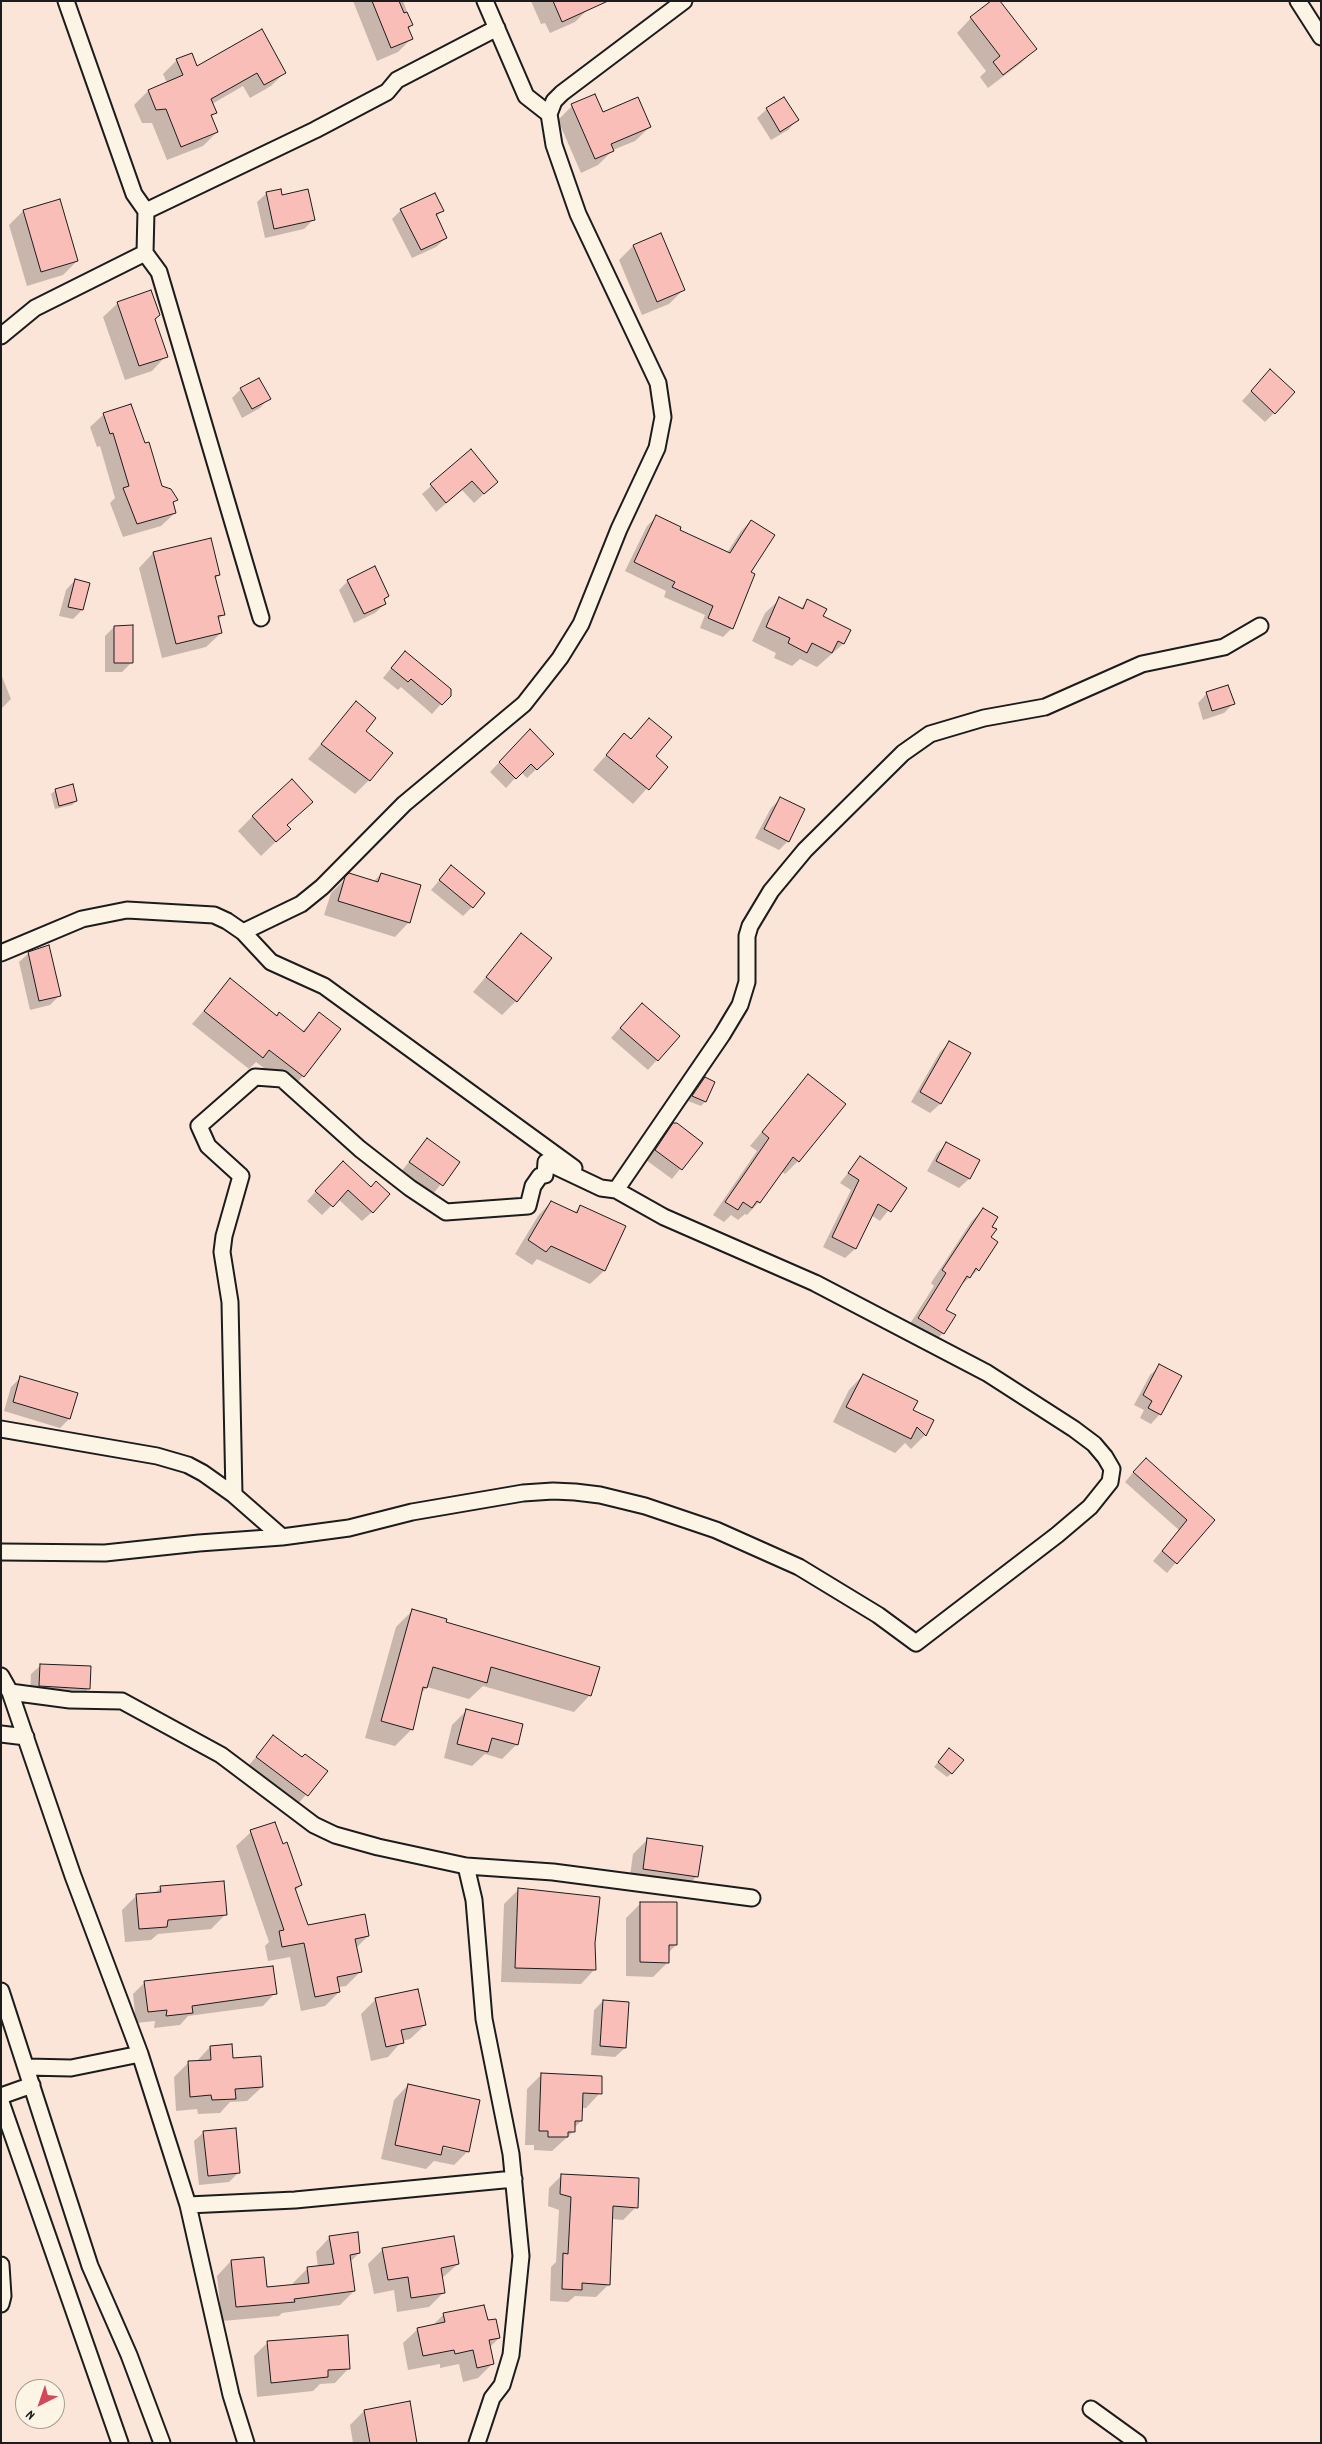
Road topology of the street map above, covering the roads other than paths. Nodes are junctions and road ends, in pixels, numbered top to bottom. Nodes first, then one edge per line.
1 (66, 1) edge
2 (485, 1) edge
3 (684, 1) edge
4 (1298, 1) edge
5 (497, 28) junction
6 (1321, 37) edge
7 (548, 114) junction
8 (146, 211) junction
9 (145, 253) junction
10 (1, 336) edge
11 (261, 618) dead end
12 (1260, 626) dead end
13 (243, 932) junction
14 (1, 953) edge
15 (608, 1189) junction
16 (1, 1429) edge
17 (234, 1495) junction
18 (282, 1536) junction
19 (1, 1552) edge
20 (1, 1676) edge
21 (10, 1692) junction
22 (1, 1734) edge
23 (26, 1737) junction
24 (466, 1866) junction
25 (752, 1898) dead end
26 (1, 1991) edge
27 (140, 2054) junction
28 (27, 2067) junction
29 (32, 2085) junction
30 (1, 2096) edge
31 (1, 2102) edge
32 (514, 2179) junction
33 (188, 2205) junction
34 (1, 2264) edge
35 (1, 2304) edge
36 (1091, 2409) dead end
37 (120, 2443) edge
38 (162, 2443) edge
39 (246, 2443) edge
40 (477, 2443) edge
41 (1138, 2443) edge

1 - 8 street
2 - 5 street
3 - 7 street
4 - 6 street
5 - 7 street
5 - 8 street
7 - 13 street
8 - 9 street
9 - 10 street
9 - 11 street
12 - 15 street
13 - 14 street
13 - 15 street
15 - 17 street
15 - 18 street
16 - 17 street
17 - 18 street
18 - 19 street
20 - 21 street
21 - 23 street
21 - 24 street
22 - 23 street
23 - 27 street
24 - 25 street
24 - 32 street
26 - 28 street
27 - 28 street
27 - 33 street
28 - 29 street
29 - 30 street
29 - 38 street
31 - 37 street
32 - 33 street
32 - 40 street
33 - 39 street
34 - 35 street
36 - 41 street

